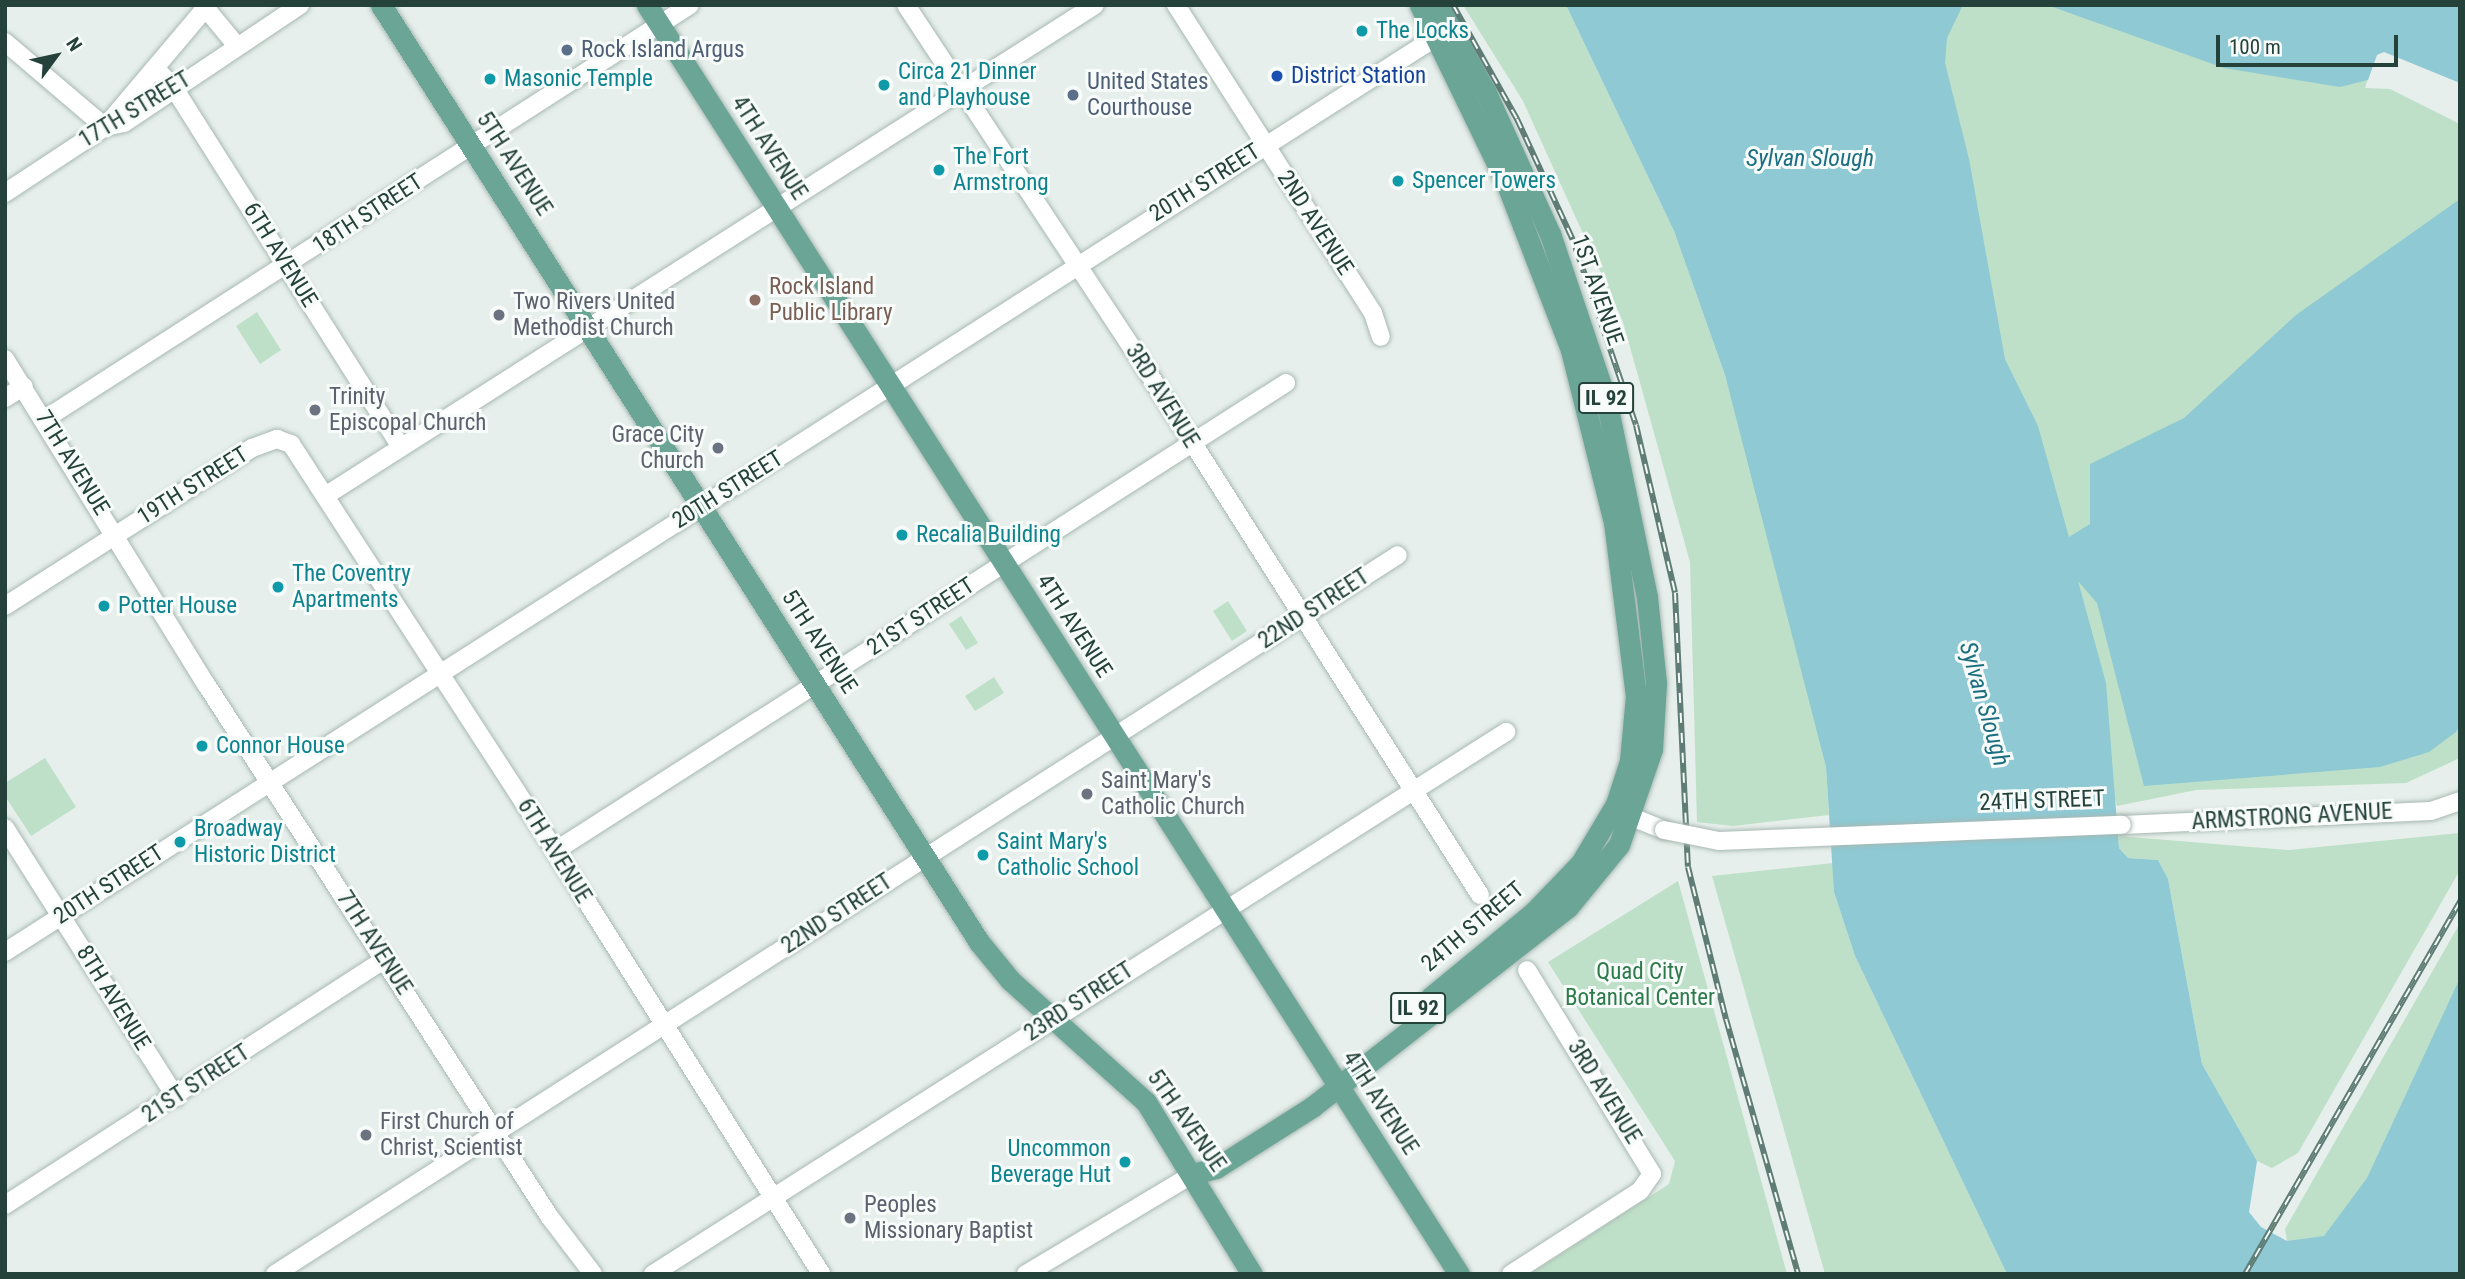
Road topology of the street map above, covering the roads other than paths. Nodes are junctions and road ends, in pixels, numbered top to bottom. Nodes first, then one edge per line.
1 (300, 5) edge
2 (381, 5) edge
3 (647, 5) edge
4 (690, 5) edge
5 (906, 5) edge
6 (1095, 5) edge
7 (1176, 5) edge
8 (1420, 5) edge
9 (1438, 5) edge
10 (206, 6) edge
11 (659, 26) junction
12 (1443, 32) junction
13 (5, 42) edge
14 (237, 46) junction
15 (155, 68) junction
16 (174, 88) junction
17 (964, 89) junction
18 (105, 127) junction
19 (1265, 145) junction
20 (471, 147) junction
21 (5, 193) edge
22 (776, 205) junction
23 (1077, 264) junction
24 (287, 266) junction
25 (586, 326) junction
26 (1381, 337) dead end
27 (5, 359) edge
28 (1286, 383) dead end
29 (889, 385) junction
30 (23, 386) junction
31 (5, 398) edge
32 (45, 419) junction
33 (277, 439) joint
34 (1191, 443) junction
35 (401, 447) junction
36 (325, 496) junction
37 (700, 507) junction
38 (116, 535) junction
39 (1398, 555) dead end
40 (1003, 563) junction
41 (5, 606) edge
42 (1302, 615) junction
43 (440, 674) junction
44 (816, 684) junction
45 (1506, 732) dead end
46 (1113, 736) junction
47 (272, 780) junction
48 (1414, 790) junction
49 (2460, 801) edge
50 (1622, 814) junction
51 (2122, 825) joint
52 (5, 828) edge
53 (555, 851) junction
54 (925, 857) junction
55 (1480, 895) dead end
56 (1224, 909) junction
57 (61, 916) junction
58 (5, 952) edge
59 (385, 959) junction
60 (1527, 970) dead end
61 (1055, 1017) junction
62 (664, 1026) junction
63 (1334, 1080) junction
64 (176, 1097) junction
65 (496, 1133) junction
66 (1193, 1174) junction
67 (773, 1197) junction
68 (5, 1205) edge
69 (1033, 1272) edge
70 (1249, 1273) edge
71 (275, 1274) edge
72 (593, 1274) edge
73 (653, 1274) edge
74 (821, 1274) edge
75 (1458, 1274) edge
76 (1511, 1274) edge

1 - 14 street, 17TH STREET
2 - 20 main road, 5TH AVENUE
3 - 11 main road, 4TH AVENUE
4 - 11 street, 18TH STREET
5 - 17 street, 3RD AVENUE
6 - 17 street
7 - 19 street, 2ND AVENUE
8 - 12 main road, 1ST AVENUE / IL 92
9 - 12 main road, 1ST AVENUE / IL 92
10 - 14 street
10 - 15 street
11 - 20 street, 18TH STREET
11 - 22 main road, 4TH AVENUE
12 - 19 street, 20TH STREET
12 - 50 main road, 1ST AVENUE / IL 92
13 - 18 street
14 - 16 street, 17TH STREET
15 - 16 street, 6TH AVENUE
15 - 18 street
16 - 18 street, 17TH STREET
16 - 24 street, 6TH AVENUE
17 - 22 street
17 - 23 street, 3RD AVENUE
18 - 21 street, 17TH STREET
19 - 23 street, 20TH STREET
19 - 26 street, 2ND AVENUE
20 - 24 street, 18TH STREET
20 - 25 main road, 5TH AVENUE
22 - 25 street
22 - 29 main road, 4TH AVENUE
23 - 29 street, 20TH STREET
23 - 34 street, 3RD AVENUE
24 - 32 street, 18TH STREET
24 - 35 street, 6TH AVENUE
25 - 35 street
25 - 37 main road, 5TH AVENUE
27 - 30 street, 7TH AVENUE
28 - 34 street, 21ST STREET
29 - 37 street, 20TH STREET
29 - 40 main road, 4TH AVENUE
30 - 31 street
30 - 32 street, 7TH AVENUE
32 - 38 street, 7TH AVENUE
33 - 36 street, 6TH AVENUE
33 - 38 street, 19TH STREET
34 - 40 street, 21ST STREET
34 - 42 street, 3RD AVENUE
35 - 36 street
36 - 43 street, 6TH AVENUE
37 - 43 street, 20TH STREET
37 - 44 main road, 5TH AVENUE
38 - 41 street, 19TH STREET
38 - 47 street, 7TH AVENUE
39 - 42 street, 22ND STREET
40 - 44 street, 21ST STREET
40 - 46 main road, 4TH AVENUE
42 - 46 street, 22ND STREET
42 - 48 street, 3RD AVENUE
43 - 47 street, 20TH STREET
43 - 53 street, 6TH AVENUE
44 - 53 street, 21ST STREET
44 - 54 main road, 5TH AVENUE
45 - 48 street, 23RD STREET
46 - 54 street, 22ND STREET
46 - 56 main road, 4TH AVENUE
47 - 57 street, 20TH STREET
47 - 59 street, 7TH AVENUE
48 - 55 street, 3RD AVENUE
48 - 56 street, 23RD STREET
49 - 51 street, ARMSTRONG AVENUE
50 - 51 street, 24TH STREET, bridge
50 - 63 main road, 24TH STREET / IL 92
52 - 57 street, 8TH AVENUE
53 - 62 street, 6TH AVENUE
54 - 61 main road, 5TH AVENUE
54 - 62 street, 22ND STREET
56 - 61 street, 23RD STREET
56 - 63 main road, 4TH AVENUE
57 - 58 street, 20TH STREET
57 - 64 street, 8TH AVENUE
59 - 64 street, 21ST STREET
59 - 65 street, 7TH AVENUE
60 - 76 street, 3RD AVENUE
61 - 66 main road, 5TH AVENUE
61 - 67 street, 23RD STREET
62 - 65 street, 22ND STREET
62 - 67 street, 6TH AVENUE
63 - 66 main road, 24TH STREET
63 - 75 main road, 4TH AVENUE
64 - 68 street, 21ST STREET
65 - 71 street, 22ND STREET
65 - 72 street, 7TH AVENUE
66 - 69 street, 24TH STREET
66 - 70 main road, 5TH AVENUE
67 - 73 street, 23RD STREET
67 - 74 street, 6TH AVENUE

